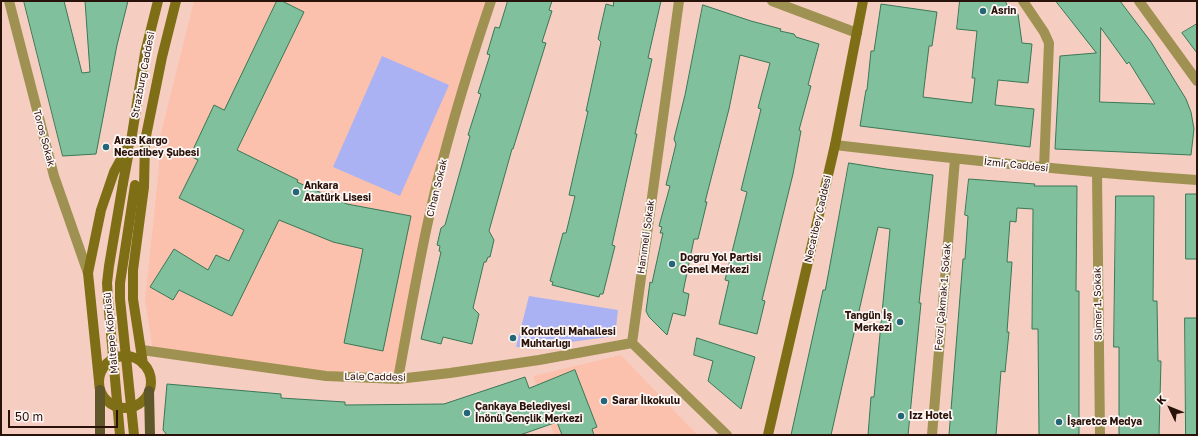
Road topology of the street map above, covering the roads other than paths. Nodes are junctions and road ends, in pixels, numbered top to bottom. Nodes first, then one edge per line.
1 (9, 1) edge
2 (158, 1) edge
3 (176, 1) edge
4 (491, 1) edge
5 (679, 1) edge
6 (772, 1) edge
7 (863, 1) edge
8 (1023, 1) edge
9 (1139, 1) edge
10 (857, 32) junction
11 (1197, 81) edge
12 (130, 141) junction
13 (145, 141) junction
14 (835, 145) junction
15 (955, 159) junction
16 (1044, 168) junction
17 (1097, 173) junction
18 (1197, 180) edge
19 (88, 273) junction
20 (632, 343) junction
21 (142, 350) junction
22 (143, 364) junction
23 (398, 379) junction
24 (99, 386) junction
25 (149, 392) junction
26 (100, 435) edge
27 (120, 435) edge
28 (134, 435) edge
29 (150, 435) edge
30 (727, 435) edge
31 (768, 435) edge
32 (932, 435) edge
33 (1100, 435) edge

1 - 19 street, Toros Sokak
2 - 12 main road, Strazburg Caddesi
3 - 13 main road, Strazburg Caddesi
4 - 23 street, Cihan Sokak
5 - 20 street, Hanımeli Sokak
6 - 10 street
7 - 10 main road, Necatibey Caddesi
8 - 16 street
9 - 11 street
10 - 14 main road, Necatibey Caddesi
12 - 19 main road, Strazburg Caddesi
12 - 27 main road, Maltepe Köprüsü, bridge
13 - 21 main road, Strazburg Caddesi
13 - 28 main road, Maltepe Köprüsü, bridge
14 - 15 street, İzmir Caddesi
14 - 31 main road, Necatibey Caddesi
15 - 16 street, İzmir Caddesi
15 - 32 street, Fevzi Çakmak 1. Sokak
16 - 17 street, İzmir Caddesi
17 - 18 street, İzmir Caddesi
17 - 33 street, Sümer 1. Sokak
19 - 24 main road, Strazburg Caddesi
20 - 23 street, Lale Caddesi
20 - 30 street
21 - 22 main road, Strazburg Caddesi
21 - 23 street, Lale Caddesi
22 - 24 main road
22 - 25 main road
24 - 25 main road
24 - 26 main road
25 - 29 main road

